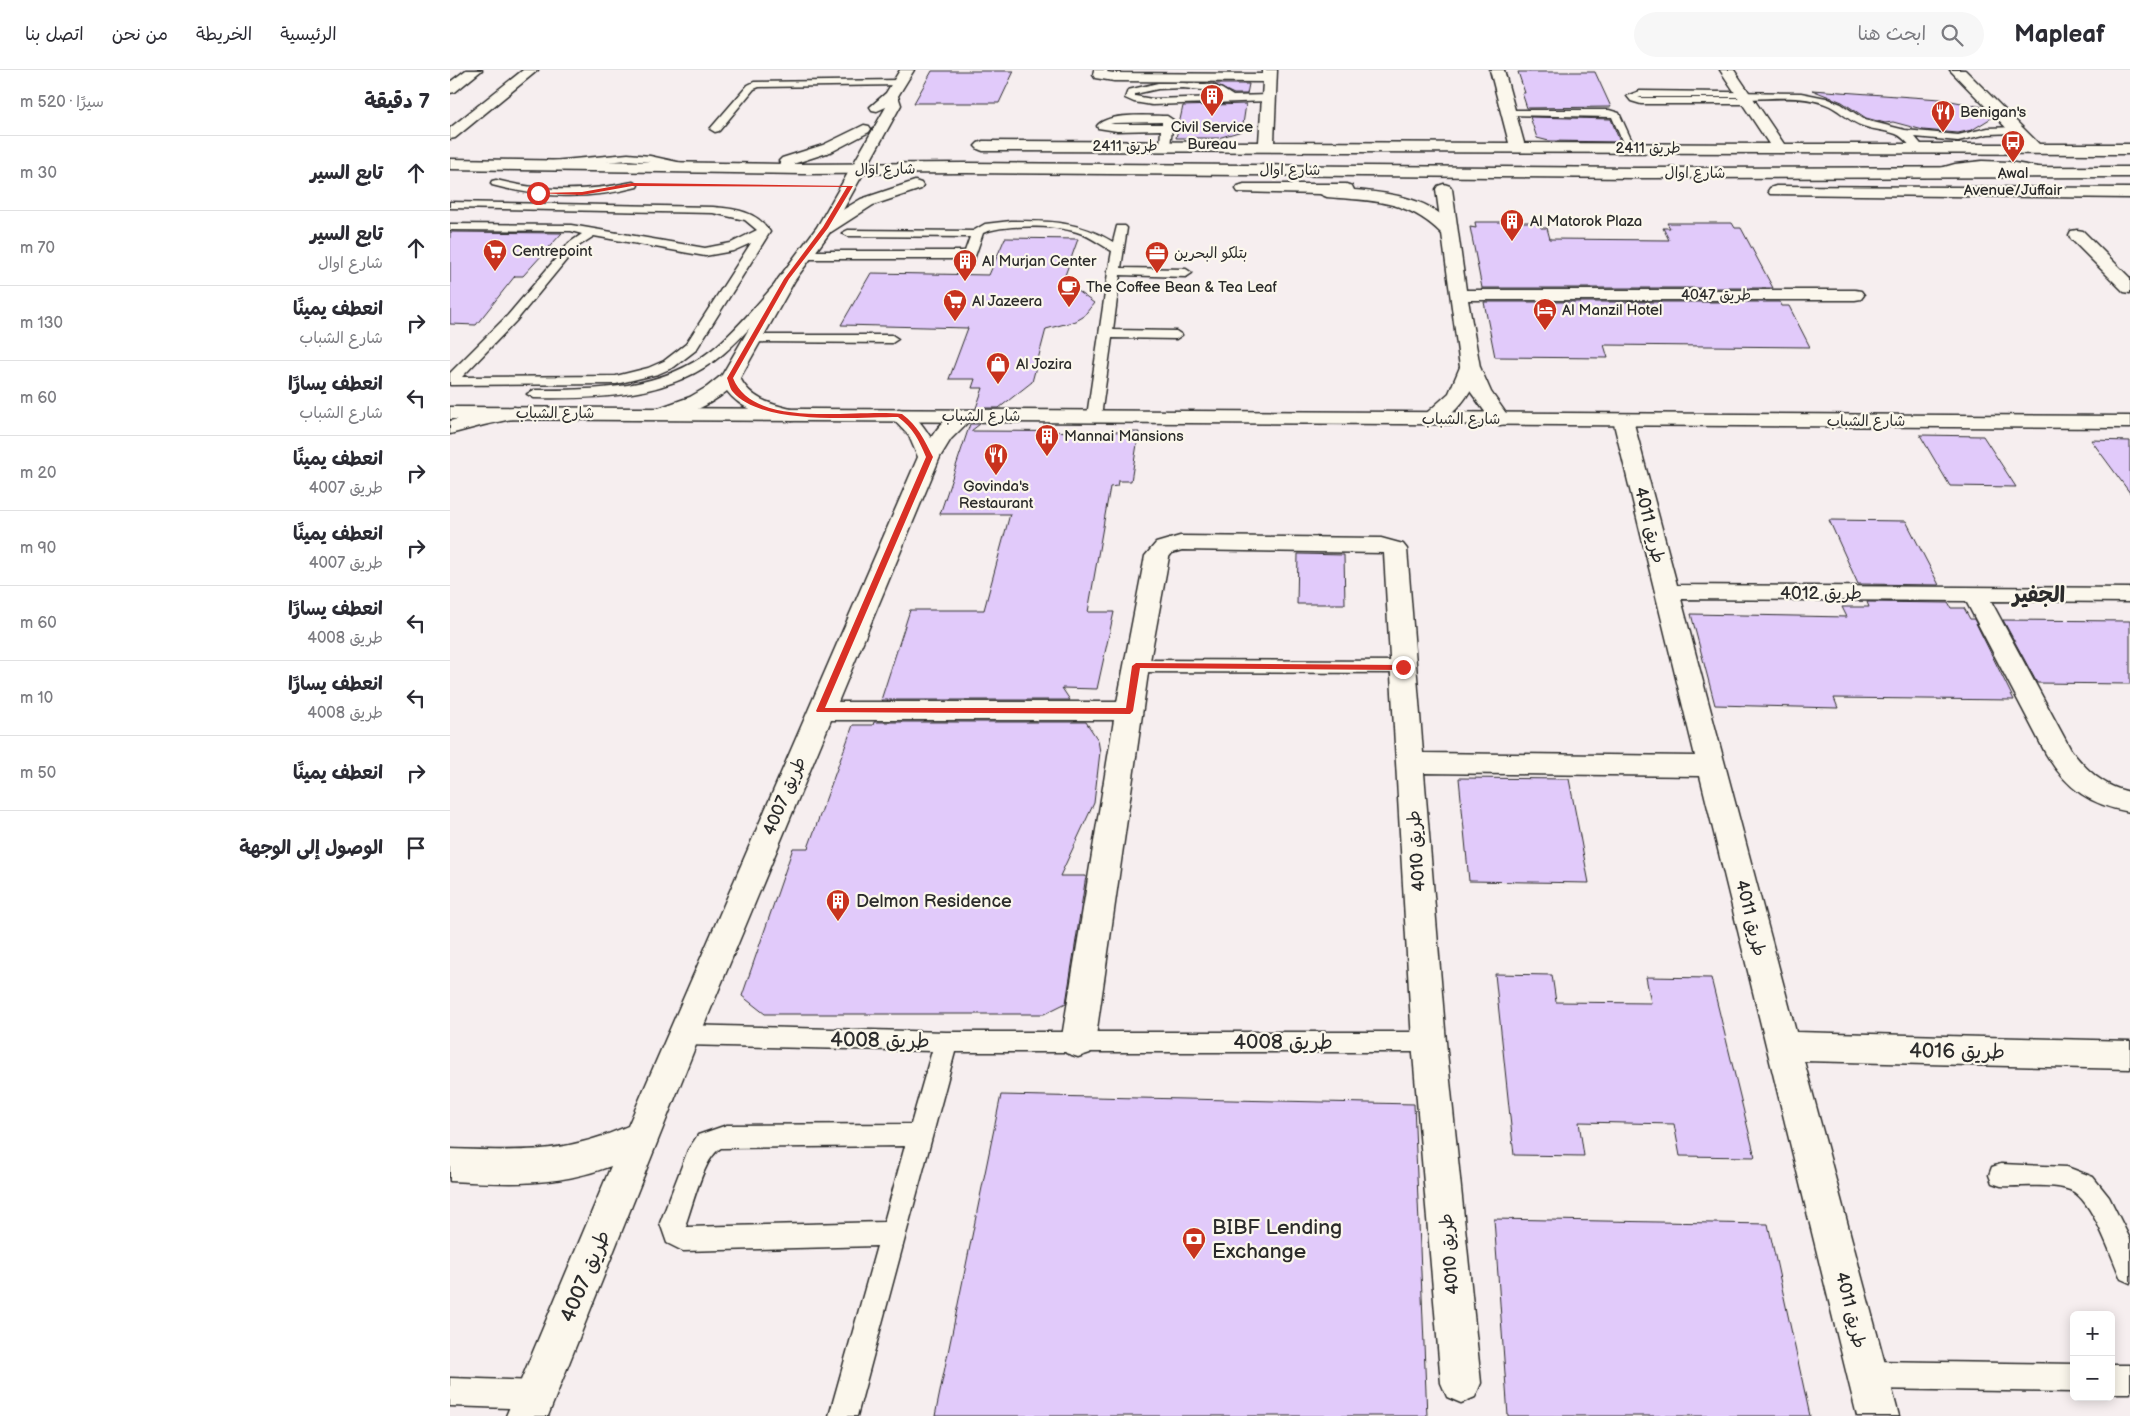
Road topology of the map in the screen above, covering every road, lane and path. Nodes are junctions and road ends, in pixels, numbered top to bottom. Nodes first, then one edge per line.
1 (475, 70) edge
2 (531, 70) edge
3 (907, 70) edge
4 (1101, 70) edge
5 (1498, 70) edge
6 (1727, 70) edge
7 (1957, 70) edge
8 (1182, 74) edge
9 (1270, 74) edge
10 (450, 89) edge
11 (894, 91) junction
12 (1746, 97) junction
13 (1229, 98) junction
14 (1269, 98) junction
15 (459, 113) dead end
16 (477, 113) junction
17 (1509, 113) junction
18 (1166, 127) junction
19 (716, 129) dead end
20 (864, 129) junction
21 (2016, 130) junction
22 (1907, 134) junction
23 (450, 135) edge
24 (983, 146) dead end
25 (1165, 146) junction
26 (1266, 146) junction
27 (1518, 148) junction
28 (1630, 148) junction
29 (1779, 148) junction
30 (1920, 149) junction
31 (2035, 149) junction
32 (2130, 149) edge
33 (867, 150) junction
34 (845, 159) junction
35 (450, 164) edge
36 (966, 168) junction
37 (757, 169) junction
38 (859, 169) junction
39 (2130, 172) edge
40 (1637, 173) junction
41 (477, 183) dead end
42 (652, 185) dead end
43 (850, 186) junction
44 (915, 186) junction
45 (935, 186) dead end
46 (1231, 189) dead end
47 (1306, 189) junction
48 (1444, 189) junction
49 (1464, 190) dead end
50 (1762, 191) dead end
51 (2130, 193) edge
52 (450, 205) edge
53 (450, 227) edge
54 (825, 228) junction
55 (1121, 228) dead end
56 (1448, 230) junction
57 (592, 232) junction
58 (764, 232) junction
59 (848, 233) dead end
60 (977, 234) junction
61 (2078, 235) dead end
62 (1116, 249) junction
63 (804, 255) junction
64 (1113, 271) junction
65 (1186, 273) dead end
66 (787, 279) junction
67 (2130, 288) edge
68 (1458, 295) junction
69 (1855, 295) dead end
70 (1105, 334) junction
71 (1176, 335) dead end
72 (753, 339) junction
73 (892, 339) dead end
74 (1470, 367) junction
75 (730, 378) junction
76 (450, 381) edge
77 (450, 392) edge
78 (450, 413) edge
79 (514, 413) junction
80 (660, 414) junction
81 (792, 415) junction
82 (899, 415) junction
83 (964, 416) junction
84 (1094, 416) junction
85 (1430, 418) junction
86 (1500, 419) junction
87 (1623, 420) junction
88 (2130, 422) edge
89 (450, 428) edge
90 (929, 457) junction
91 (1667, 592) junction
92 (1974, 593) junction
93 (2130, 595) edge
94 (1136, 666) junction
95 (1403, 667) junction
96 (820, 711) junction
97 (1130, 711) junction
98 (1410, 763) junction
99 (1712, 766) junction
100 (2130, 802) edge
101 (683, 1035) junction
102 (946, 1042) junction
103 (1429, 1042) junction
104 (1078, 1043) junction
105 (1784, 1046) junction
106 (2130, 1055) edge
107 (920, 1135) junction
108 (643, 1136) junction
109 (450, 1165) edge
110 (2001, 1175) dead end
111 (893, 1234) junction
112 (2130, 1270) edge
113 (1868, 1375) junction
114 (2070, 1378) edge
115 (2115, 1379) edge
116 (2130, 1379) edge
117 (1461, 1383) dead end
118 (450, 1392) edge
119 (531, 1406) edge
120 (842, 1416) edge
121 (1878, 1416) edge

1 - 10 street
2 - 16 street
3 - 11 street
4 - 8 street
5 - 17 street
6 - 12 street
7 - 21 street
8 - 9 street
9 - 14 street
11 - 19 lane
11 - 20 street
11 - 33 street, شارع الشباب
12 - 12 lane
12 - 22 lane
12 - 29 street
13 - 13 lane
13 - 14 lane
14 - 26 street
15 - 16 street
16 - 23 street
17 - 27 street
17 - 28 lane
18 - 18 lane
18 - 25 lane
20 - 34 street
20 - 37 street
21 - 22 lane
21 - 31 street
22 - 30 lane
24 - 25 street, طريق 2411
25 - 26 street, طريق 2411
26 - 27 street, طريق 2411
27 - 28 street, طريق 2411
28 - 29 street, طريق 2411
29 - 30 street, طريق 2411
30 - 31 street, طريق 2411
31 - 32 street, طريق 2411
33 - 36 street
33 - 38 street, شارع الشباب
34 - 37 street, شارع اوال
34 - 38 street, شارع اوال
34 - 43 street, شارع اوال
35 - 37 street, شارع اوال
36 - 38 street, شارع اوال
36 - 40 street, شارع اوال
38 - 43 street, شارع الشباب
39 - 40 street, شارع اوال
40 - 48 street
41 - 42 street
43 - 44 street, شارع اوال
43 - 54 street, شارع الشباب
44 - 45 street, شارع اوال
44 - 54 street
46 - 47 street, شارع اوال
47 - 48 street, شارع اوال
47 - 56 street
48 - 49 street, شارع اوال
48 - 56 street
50 - 51 street
52 - 58 lane
53 - 57 lane
54 - 63 street, شارع الشباب
55 - 62 lane
56 - 68 street
57 - 58 lane
57 - 76 lane
58 - 76 lane
59 - 60 lane
60 - 62 lane
60 - 63 lane
61 - 67 street
62 - 64 lane
63 - 66 street, شارع الشباب
64 - 65 lane
64 - 70 lane
66 - 72 street, شارع الشباب
66 - 77 lane
68 - 69 street, طريق 4047
68 - 74 street
70 - 71 lane
70 - 84 lane
72 - 73 lane
72 - 75 street, شارع الشباب
74 - 85 street
74 - 86 street
75 - 80 street, شارع الشباب
75 - 81 street, شارع الشباب
78 - 79 street, شارع الشباب
79 - 80 street, شارع الشباب
79 - 89 street
80 - 81 street, شارع الشباب
81 - 82 street, شارع الشباب
82 - 83 street, شارع الشباب
82 - 90 street
83 - 84 street, شارع الشباب
83 - 90 street, طريق 4007
84 - 85 street, شارع الشباب
85 - 86 street, شارع الشباب
86 - 87 street, شارع الشباب
87 - 88 street, شارع الشباب
87 - 91 street, طريق 4011
90 - 96 street, طريق 4007
91 - 92 street, طريق 4012
91 - 99 street, طريق 4011
92 - 93 street, طريق 4012
92 - 100 street
94 - 95 lane
94 - 95 street, طريق 4010
94 - 97 street
95 - 98 street, طريق 4010
96 - 97 street
96 - 101 street, طريق 4007
97 - 104 street
98 - 99 street
98 - 103 street, طريق 4010
99 - 105 street, طريق 4011
101 - 102 lane, طريق 4008
101 - 108 street, طريق 4007
102 - 104 lane, طريق 4008
102 - 107 lane
103 - 104 lane, طريق 4008
103 - 117 street, طريق 4010
105 - 106 street, طريق 4016
105 - 113 street, طريق 4011
107 - 111 lane
107 - 111 lane
108 - 109 street
108 - 119 street, طريق 4007
110 - 112 lane
111 - 120 lane
113 - 114 lane
113 - 121 street, طريق 4011
115 - 116 lane
118 - 119 lane

